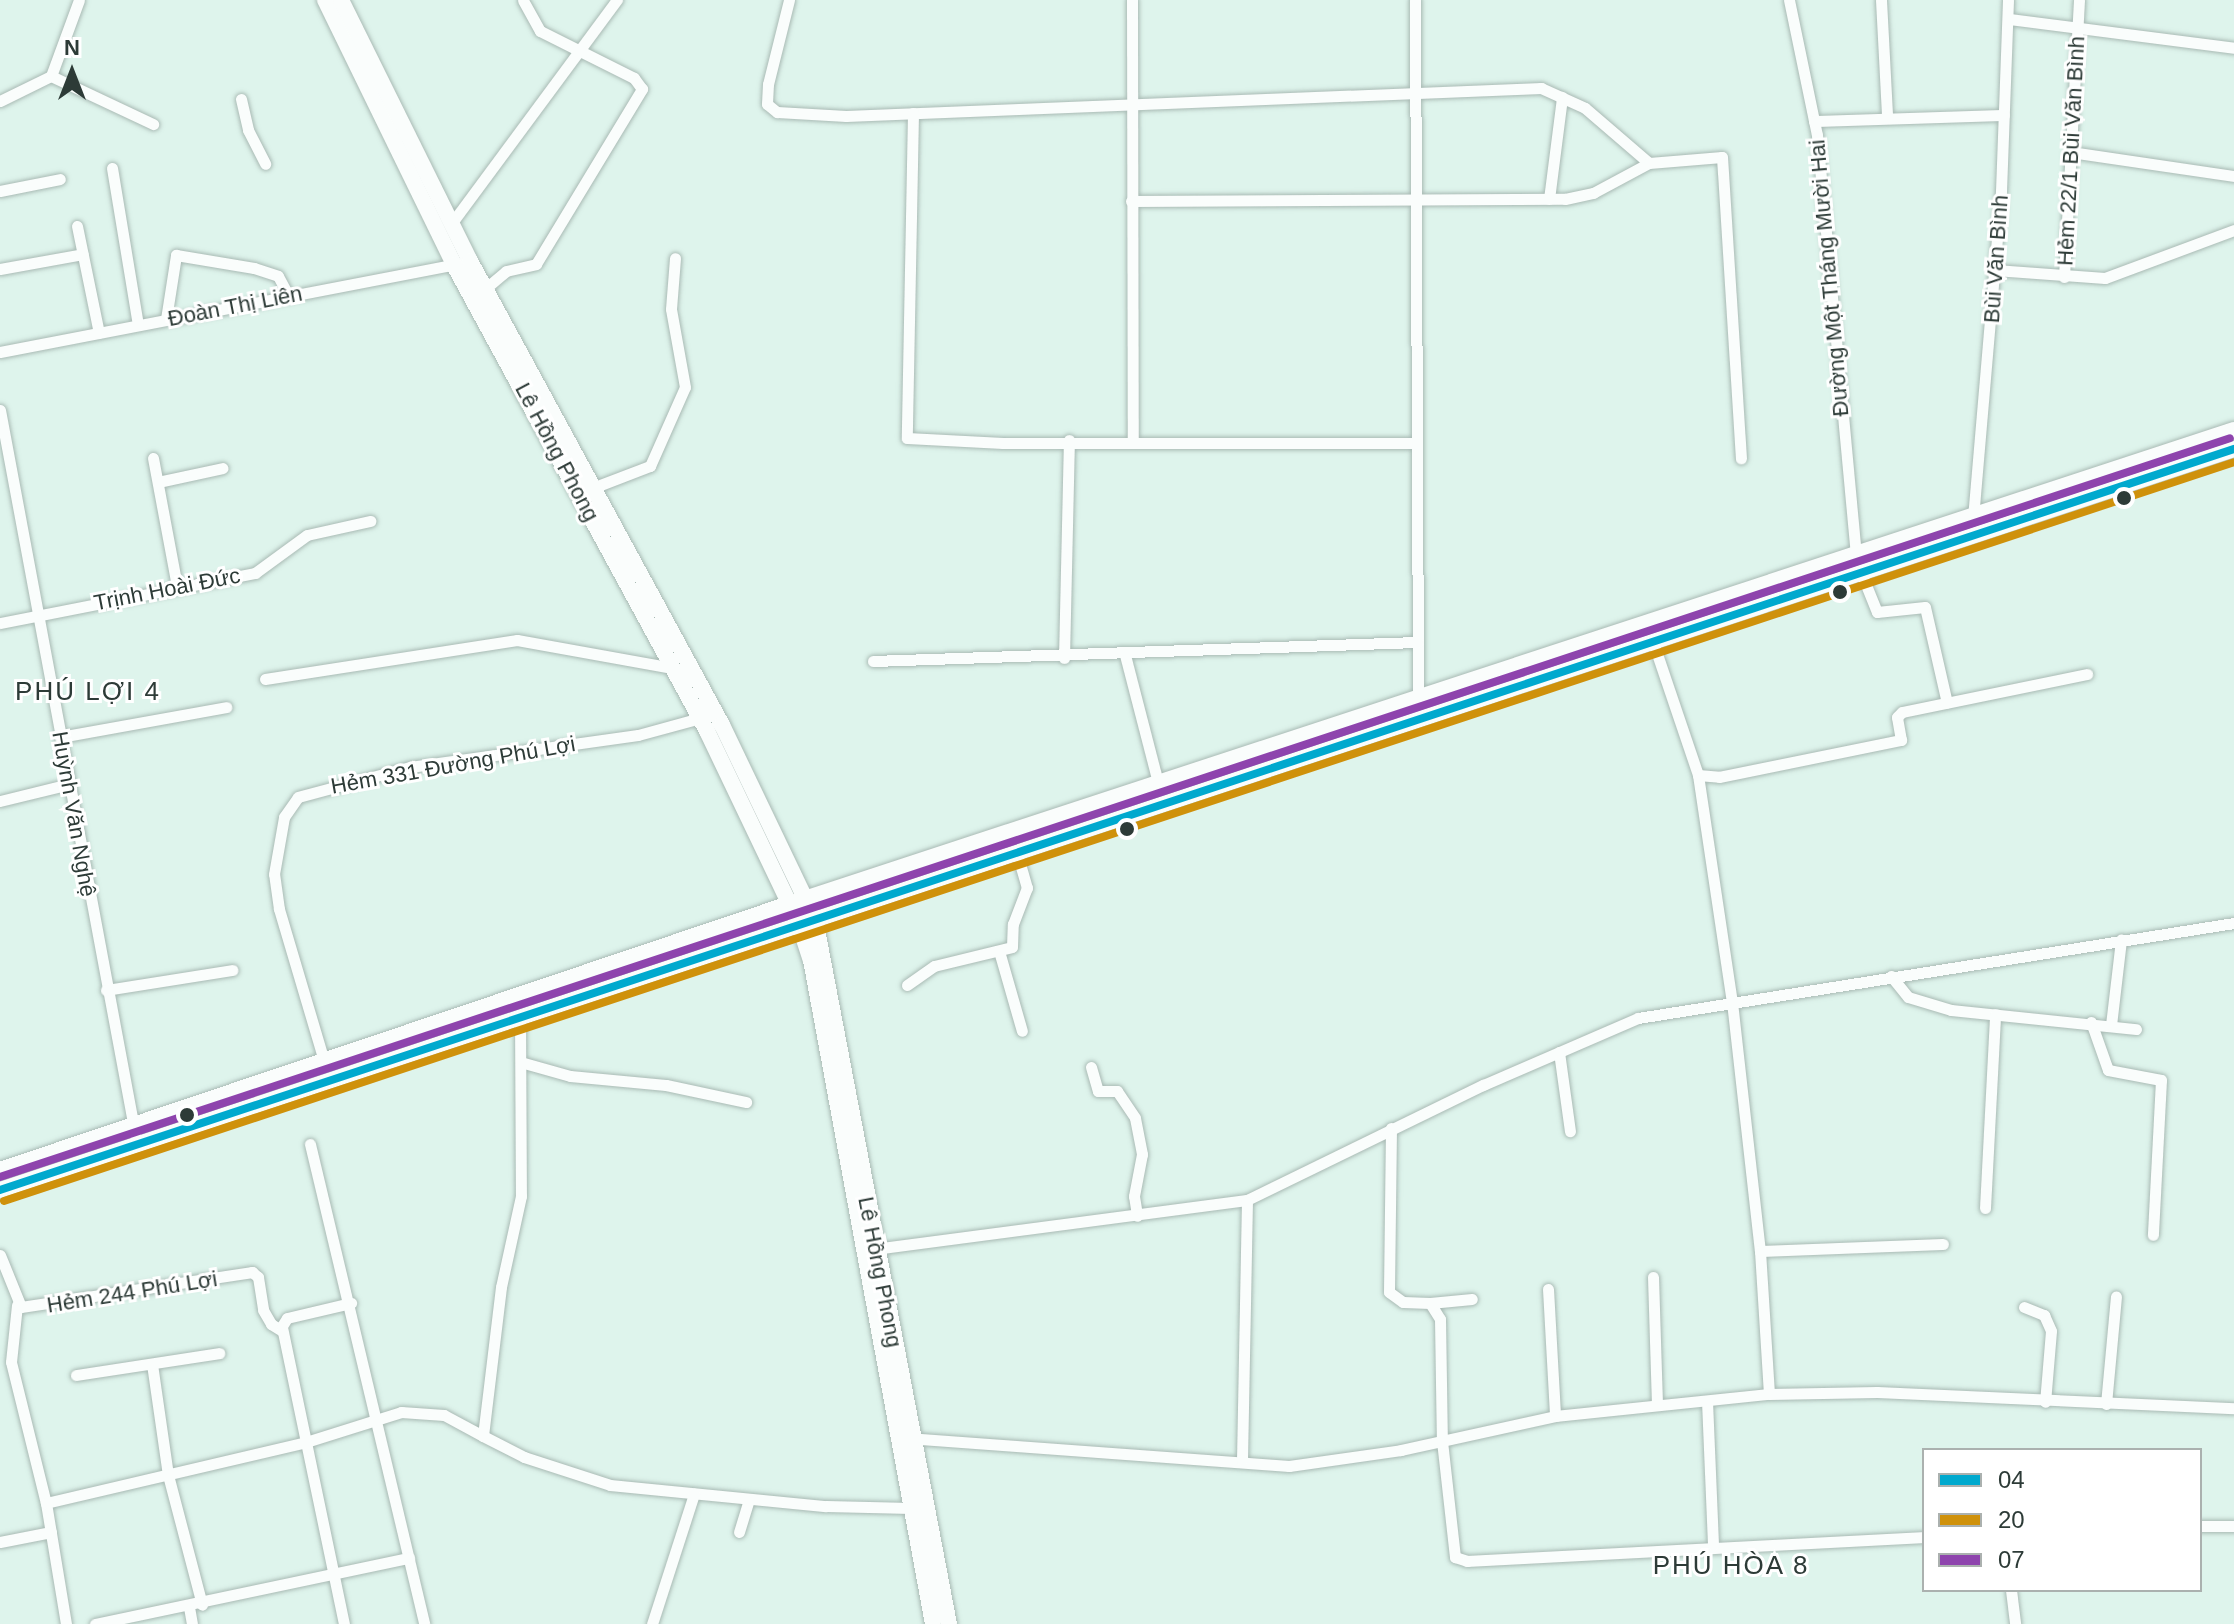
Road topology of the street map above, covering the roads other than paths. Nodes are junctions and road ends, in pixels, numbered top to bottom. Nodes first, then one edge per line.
1 (79, 0) edge
2 (325, 0) edge
3 (341, 0) edge
4 (523, 0) edge
5 (617, 0) edge
6 (789, 0) edge
7 (1132, 0) edge
8 (1415, 0) edge
9 (1789, 0) edge
10 (1881, 0) edge
11 (2008, 0) edge
12 (2079, 0) edge
13 (2009, 19) junction
14 (2078, 24) junction
15 (2234, 48) edge
16 (579, 53) junction
17 (51, 76) junction
18 (1417, 91) junction
19 (1562, 97) junction
20 (241, 99) dead end
21 (0, 101) edge
22 (1130, 106) junction
23 (913, 113) junction
24 (1887, 115) junction
25 (2004, 115) junction
26 (1814, 121) junction
27 (153, 124) dead end
28 (2071, 152) junction
29 (1649, 163) junction
30 (265, 164) dead end
31 (112, 168) dead end
32 (2234, 176) edge
33 (60, 179) dead end
34 (0, 191) edge
35 (1549, 199) junction
36 (1131, 201) junction
37 (1417, 201) junction
38 (451, 224) junction
39 (77, 226) dead end
40 (2234, 230) edge
41 (83, 254) junction
42 (675, 258) dead end
43 (462, 263) junction
44 (0, 269) edge
45 (1995, 270) junction
46 (2064, 277) junction
47 (486, 288) junction
48 (288, 295) junction
49 (166, 319) junction
50 (138, 325) junction
51 (99, 333) junction
52 (0, 352) edge
53 (0, 410) edge
54 (2234, 430) edge
55 (1069, 440) junction
56 (1133, 441) junction
57 (1417, 443) junction
58 (2234, 449) edge
59 (153, 458) dead end
60 (1741, 458) dead end
61 (223, 468) dead end
62 (158, 482) junction
63 (595, 487) junction
64 (1973, 518) junction
65 (370, 521) dead end
66 (1979, 535) junction
67 (1856, 558) junction
68 (1862, 575) junction
69 (177, 586) junction
70 (38, 614) junction
71 (0, 623) edge
72 (1648, 625) junction
73 (1418, 642) junction
74 (1653, 642) junction
75 (1125, 655) junction
76 (1064, 658) junction
77 (873, 661) dead end
78 (673, 668) junction
79 (2087, 674) dead end
80 (265, 679) dead end
81 (1418, 698) junction
82 (1947, 703) junction
83 (226, 707) dead end
84 (700, 718) junction
85 (1425, 718) junction
86 (60, 737) junction
87 (1252, 753) junction
88 (1258, 773) junction
89 (1698, 775) junction
90 (1158, 783) junction
91 (69, 784) junction
92 (0, 801) edge
93 (1084, 807) junction
94 (1090, 828) junction
95 (1017, 853) junction
96 (807, 898) junction
97 (789, 904) junction
98 (807, 922) junction
99 (2234, 923) edge
100 (2121, 940) junction
101 (999, 951) junction
102 (232, 970) dead end
103 (1891, 976) junction
104 (907, 985) dead end
105 (106, 990) junction
106 (1732, 1002) junction
107 (1995, 1014) junction
108 (520, 1016) junction
109 (2091, 1022) junction
110 (2111, 1025) junction
111 (2136, 1029) dead end
112 (1022, 1031) dead end
113 (1559, 1052) junction
114 (324, 1061) junction
115 (524, 1063) junction
116 (1091, 1067) dead end
117 (746, 1102) dead end
118 (130, 1124) junction
119 (1391, 1128) junction
120 (1570, 1131) dead end
121 (137, 1144) junction
122 (310, 1144) dead end
123 (0, 1170) edge
124 (0, 1190) edge
125 (1247, 1200) junction
126 (1985, 1208) dead end
127 (1137, 1216) junction
128 (2153, 1235) dead end
129 (1943, 1244) dead end
130 (869, 1249) junction
131 (1760, 1251) junction
132 (0, 1255) edge
133 (1653, 1277) dead end
134 (1548, 1289) dead end
135 (2116, 1296) dead end
136 (1472, 1299) dead end
137 (351, 1303) junction
138 (1430, 1303) junction
139 (17, 1305) junction
140 (2024, 1307) dead end
141 (282, 1331) junction
142 (219, 1353) dead end
143 (152, 1364) junction
144 (76, 1375) dead end
145 (1769, 1394) junction
146 (1707, 1401) junction
147 (2045, 1402) junction
148 (2106, 1404) junction
149 (1657, 1405) junction
150 (2234, 1408) edge
151 (1555, 1416) junction
152 (377, 1419) junction
153 (483, 1436) junction
154 (906, 1438) junction
155 (1442, 1441) junction
156 (306, 1442) junction
157 (1242, 1460) junction
158 (168, 1475) junction
159 (694, 1494) junction
160 (749, 1499) junction
161 (46, 1503) junction
162 (911, 1508) junction
163 (2202, 1526) edge
164 (2234, 1526) edge
165 (51, 1532) junction
166 (739, 1532) dead end
167 (1922, 1537) edge
168 (0, 1542) edge
169 (1713, 1545) junction
170 (409, 1558) junction
171 (333, 1576) junction
172 (2011, 1592) edge
173 (202, 1605) junction
174 (189, 1607) junction
175 (66, 1624) edge
176 (95, 1624) edge
177 (192, 1624) edge
178 (344, 1624) edge
179 (424, 1624) edge
180 (652, 1624) edge
181 (933, 1624) edge
182 (949, 1624) edge
183 (2015, 1624) edge

1 - 17 street
2 - 43 main road, Lê Hồng Phong
3 - 38 main road, Lê Hồng Phong
4 - 16 street
5 - 16 street
6 - 23 street
7 - 22 street
8 - 18 street
9 - 26 street, Đường Một Tháng Mười Hai
10 - 24 street
11 - 13 street, Bùi Văn Bình
12 - 14 street, Hẻm 22/1 Bùi Văn Bình
13 - 14 street
13 - 25 street, Bùi Văn Bình
14 - 15 street
14 - 28 street, Hẻm 22/1 Bùi Văn Bình
16 - 38 street
16 - 47 street
17 - 21 street
17 - 27 street
18 - 19 street
18 - 22 street
18 - 37 street
19 - 29 street
19 - 35 street
20 - 30 street
22 - 23 street
22 - 36 street
23 - 55 street
24 - 25 street
24 - 26 street
25 - 45 street, Bùi Văn Bình
26 - 67 street, Đường Một Tháng Mười Hai
28 - 32 street
28 - 46 street, Hẻm 22/1 Bùi Văn Bình
29 - 35 street
29 - 60 street
31 - 50 street
33 - 34 street
35 - 37 street
36 - 37 street
36 - 56 street
37 - 57 street
38 - 43 main road, Lê Hồng Phong
39 - 41 street
40 - 46 street
41 - 44 street
41 - 51 street
42 - 63 street
43 - 47 main road, Lê Hồng Phong
43 - 48 street, Đoàn Thị Liên
43 - 78 main road, Lê Hồng Phong
45 - 46 street
45 - 64 street, Bùi Văn Bình
47 - 63 main road, Lê Hồng Phong
48 - 49 street, Đoàn Thị Liên
48 - 49 street
49 - 50 street, Đoàn Thị Liên
50 - 51 street, Đoàn Thị Liên
51 - 52 street, Đoàn Thị Liên
53 - 70 street, Huỳnh Văn Nghệ
54 - 64 main road
55 - 56 street
55 - 76 street
56 - 57 street
57 - 73 street
58 - 66 main road
59 - 62 street
61 - 62 street
62 - 69 street
63 - 96 main road, Lê Hồng Phong
64 - 66 main road
64 - 67 main road
65 - 69 street, Trịnh Hoài Đức
66 - 68 main road
67 - 68 main road
67 - 72 main road
68 - 74 main road
68 - 82 street
69 - 70 street, Trịnh Hoài Đức
70 - 71 street, Trịnh Hoài Đức
70 - 86 street, Huỳnh Văn Nghệ
72 - 74 main road
72 - 81 main road
73 - 75 street
73 - 81 street
74 - 85 main road
74 - 89 street
75 - 76 street
75 - 90 street
76 - 77 street
78 - 80 street
78 - 84 main road, Lê Hồng Phong
79 - 82 street
81 - 85 main road
81 - 87 main road
82 - 89 street
83 - 86 street
84 - 97 main road, Lê Hồng Phong
84 - 114 street, Hẻm 331 Đường Phú Lợi
85 - 88 main road
86 - 91 street, Huỳnh Văn Nghệ
87 - 88 main road
87 - 90 main road
88 - 94 main road
89 - 106 street
90 - 93 main road
91 - 92 street
91 - 105 street, Huỳnh Văn Nghệ
93 - 94 main road
93 - 96 main road
94 - 95 main road
95 - 98 main road
95 - 101 street
96 - 97 main road
96 - 98 main road, Lê Hồng Phong
97 - 98 main road, Lê Hồng Phong
97 - 114 main road
98 - 108 main road
98 - 130 main road, Lê Hồng Phong
99 - 100 street
100 - 103 street
100 - 110 street
101 - 104 street
101 - 112 street
102 - 105 street
103 - 106 street
103 - 107 street
105 - 118 street, Huỳnh Văn Nghệ
106 - 113 street
106 - 131 street
107 - 109 street
107 - 126 street
108 - 115 street
108 - 121 main road
109 - 110 street
109 - 128 street
110 - 111 street
113 - 119 street
113 - 120 street
114 - 118 main road
115 - 117 street
115 - 153 street
116 - 127 street
118 - 121 street, Huỳnh Văn Nghệ
118 - 123 main road
119 - 125 street
119 - 138 street
121 - 124 main road
122 - 137 street
125 - 127 street
125 - 157 street
127 - 130 street
129 - 131 street
130 - 154 main road, Lê Hồng Phong
131 - 145 street
132 - 139 street, Hẻm 244 Phú Lợi
133 - 149 street
134 - 151 street
135 - 148 street
136 - 138 street
137 - 141 street
137 - 152 street
138 - 155 street
139 - 141 street, Hẻm 244 Phú Lợi
139 - 161 street
140 - 147 street
141 - 156 street
142 - 143 street
143 - 144 street
143 - 158 street
145 - 146 street
145 - 147 street
146 - 149 street
146 - 169 street
147 - 148 street
148 - 150 street
149 - 151 street
151 - 155 street
152 - 153 street
152 - 156 street
152 - 170 street
153 - 159 street
154 - 157 street
154 - 162 main road, Lê Hồng Phong
154 - 182 main road, Lê Hồng Phong
155 - 157 street
155 - 169 street
156 - 158 street
156 - 171 street
158 - 161 street
158 - 173 street
159 - 160 street
159 - 180 street
160 - 162 street
160 - 166 street
161 - 165 street
162 - 181 main road, Lê Hồng Phong
163 - 164 street
165 - 168 street
165 - 175 street
167 - 169 street
170 - 171 street
170 - 179 street
171 - 173 street
171 - 178 street
172 - 183 street
173 - 174 street
174 - 176 street
174 - 177 street

